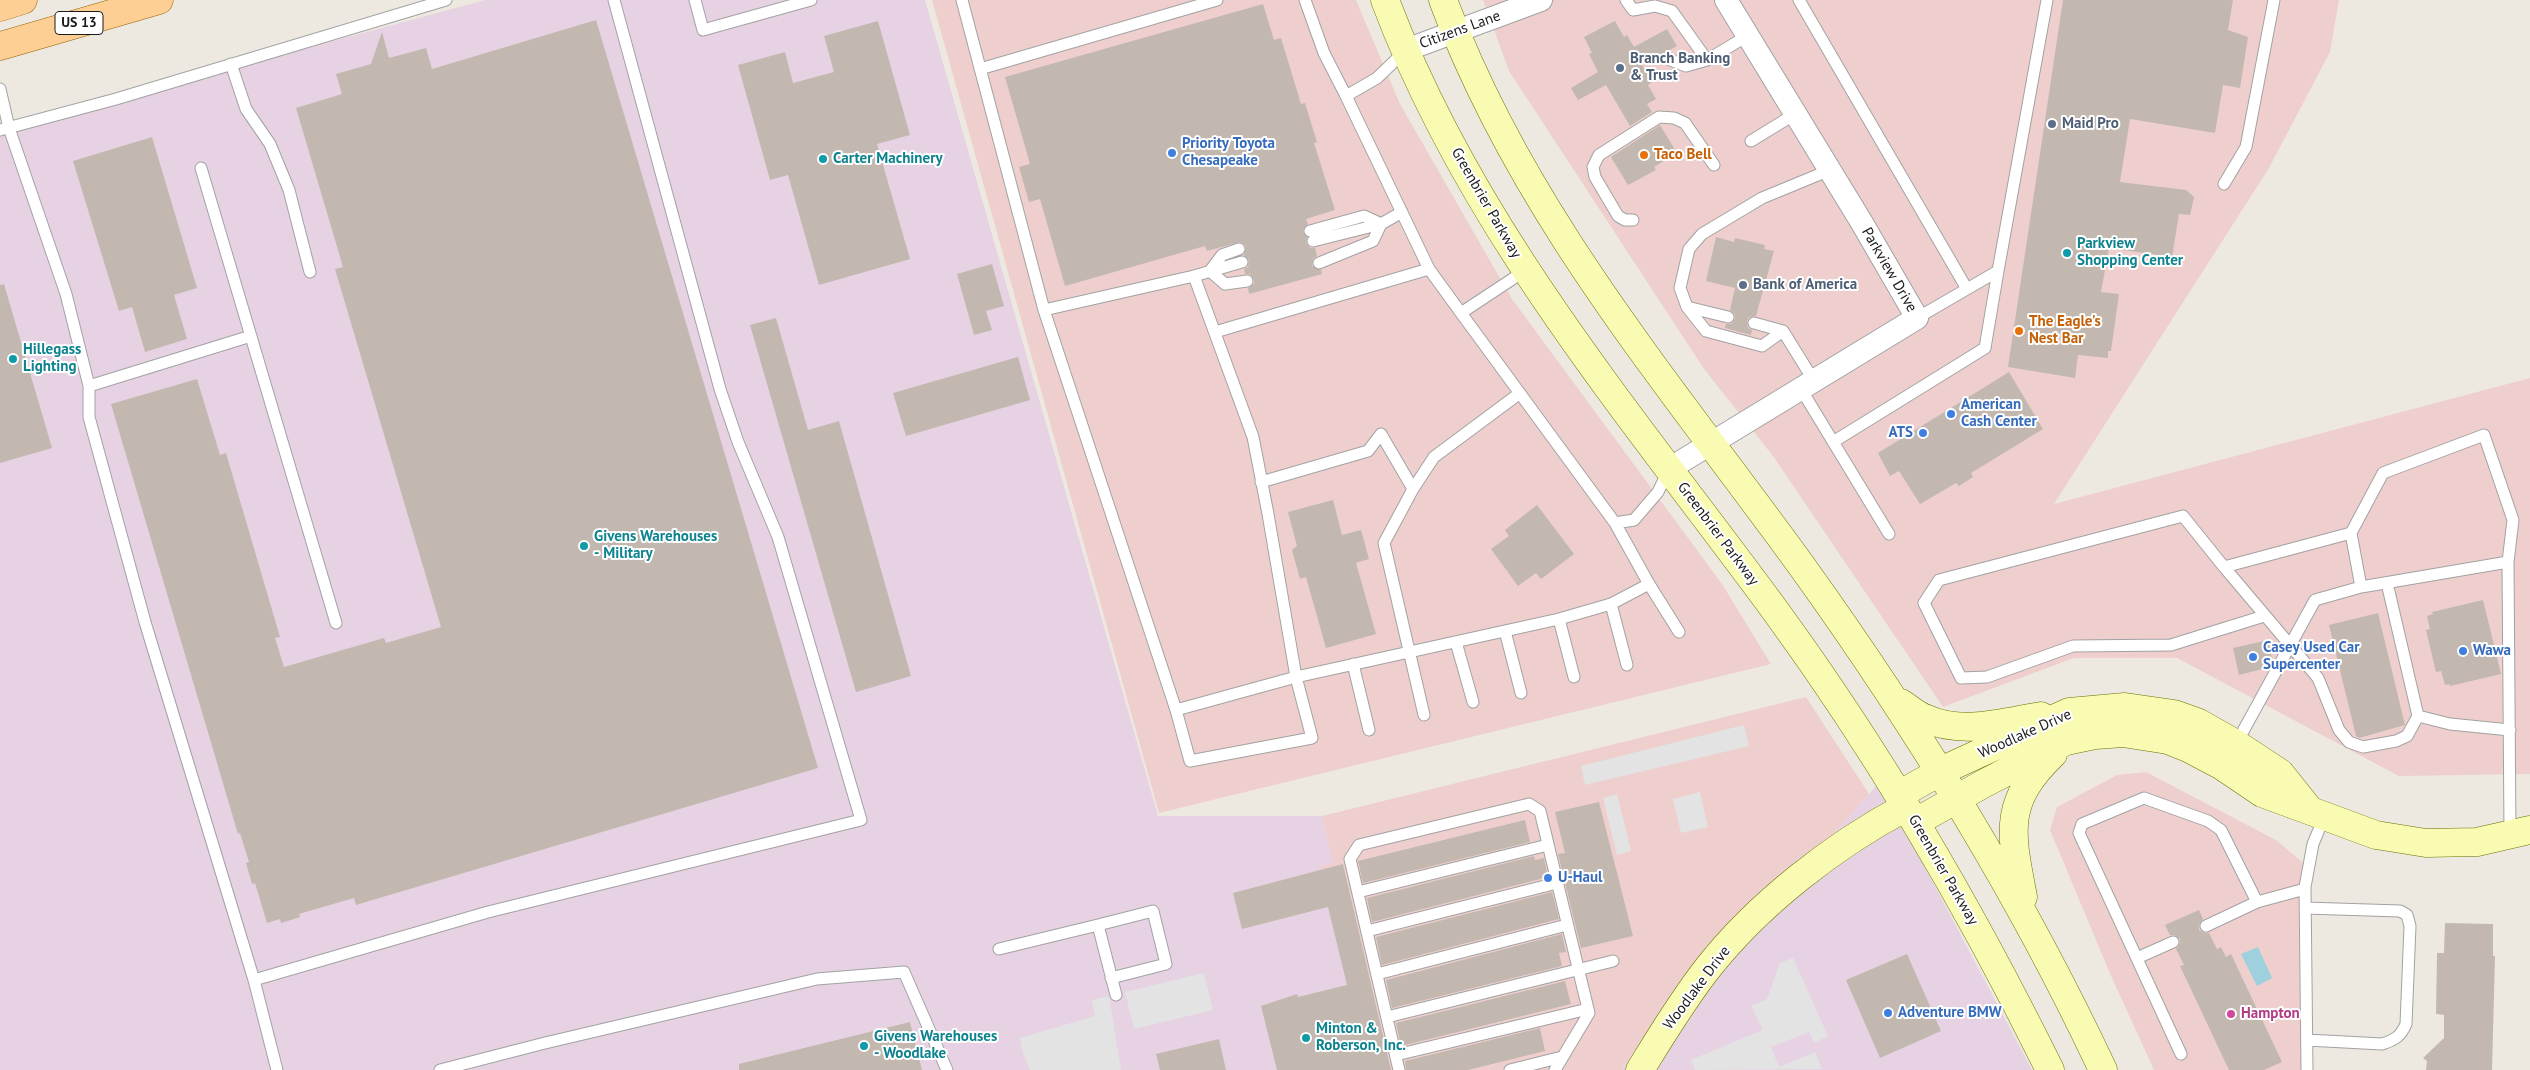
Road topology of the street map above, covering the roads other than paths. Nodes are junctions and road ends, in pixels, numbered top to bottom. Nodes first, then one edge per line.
1 (23, 0) edge
2 (159, 0) edge
3 (446, 0) edge
4 (614, 0) edge
5 (695, 0) edge
6 (811, 0) edge
7 (962, 0) edge
8 (1217, 0) edge
9 (1305, 0) edge
10 (1385, 0) edge
11 (1443, 0) edge
12 (1541, 0) edge
13 (1626, 0) edge
14 (1726, 0) edge
15 (1799, 0) edge
16 (2046, 0) edge
17 (2274, 0) edge
18 (0, 7) edge
19 (1455, 32) junction
20 (1748, 36) junction
21 (0, 46) edge
22 (1406, 50) junction
23 (1668, 59) dead end
24 (1707, 60) junction
25 (231, 64) junction
26 (980, 69) junction
27 (0, 89) edge
28 (1346, 96) junction
29 (1795, 114) junction
30 (5, 129) edge
31 (1751, 141) dead end
32 (1714, 165) dead end
33 (201, 168) dead end
34 (1830, 170) junction
35 (2224, 184) dead end
36 (1402, 212) junction
37 (1633, 220) dead end
38 (1381, 224) junction
39 (1311, 236) dead end
40 (1239, 249) dead end
41 (1242, 262) dead end
42 (1319, 263) dead end
43 (1429, 269) junction
44 (1526, 270) junction
45 (1210, 271) junction
46 (310, 272) dead end
47 (1998, 272) junction
48 (1194, 276) junction
49 (1247, 281) dead end
50 (1967, 289) junction
51 (1687, 307) junction
52 (1044, 310) junction
53 (1461, 313) junction
54 (1728, 318) dead end
55 (1917, 318) junction
56 (1754, 323) dead end
57 (1783, 331) junction
58 (1215, 332) junction
59 (251, 336) junction
60 (1808, 385) junction
61 (89, 386) junction
62 (1520, 393) junction
63 (1833, 442) junction
64 (1711, 444) junction
65 (1669, 470) junction
66 (1261, 482) junction
67 (1413, 489) junction
68 (1615, 523) junction
69 (2351, 533) junction
70 (1889, 534) dead end
71 (2508, 562) junction
72 (2224, 568) junction
73 (2387, 583) junction
74 (1649, 584) junction
75 (2361, 587) junction
76 (1612, 604) junction
77 (2264, 616) junction
78 (1558, 619) junction
79 (336, 623) dead end
80 (1505, 631) junction
81 (1679, 632) dead end
82 (1456, 642) junction
83 (2290, 646) junction
84 (1408, 652) junction
85 (1353, 664) junction
86 (1627, 665) dead end
87 (1296, 677) junction
88 (1574, 677) dead end
89 (1521, 693) dead end
90 (1893, 698) junction
91 (1473, 702) dead end
92 (1176, 710) junction
93 (2070, 712) junction
94 (1424, 715) dead end
95 (2418, 716) junction
96 (1369, 730) dead end
97 (2510, 730) junction
98 (2066, 741) junction
99 (2236, 744) junction
100 (1941, 771) junction
101 (1958, 798) junction
102 (1907, 808) junction
103 (2316, 812) junction
104 (2520, 832) edge
105 (1548, 845) junction
106 (1557, 883) junction
107 (2305, 889) junction
108 (1358, 892) junction
109 (2257, 902) junction
110 (2305, 908) junction
111 (2028, 920) junction
112 (1098, 925) junction
113 (1567, 925) junction
114 (2206, 926) dead end
115 (1366, 931) junction
116 (2173, 942) dead end
117 (1000, 949) dead end
118 (2137, 958) junction
119 (1613, 961) dead end
120 (1578, 969) junction
121 (1376, 974) junction
122 (1111, 978) junction
123 (254, 980) junction
124 (1116, 995) dead end
125 (1588, 1009) junction
126 (1387, 1017) junction
127 (2307, 1040) junction
128 (2181, 1054) dead end
129 (1396, 1055) junction
130 (1562, 1057) junction
131 (277, 1070) edge
132 (440, 1070) edge
133 (946, 1070) edge
134 (1399, 1070) edge
135 (1510, 1070) edge
136 (1555, 1070) edge
137 (1640, 1070) edge
138 (2050, 1070) edge
139 (2103, 1070) edge
140 (2307, 1070) edge

1 - 18 main road
2 - 21 main road, US 13
3 - 25 lane
4 - 123 lane
5 - 6 lane
7 - 26 lane
8 - 26 lane
9 - 28 lane
10 - 22 main road, Greenbrier Parkway
11 - 19 main road
12 - 19 street, Citizens Lane
13 - 24 lane
14 - 20 street, Parkview Drive
15 - 50 lane
16 - 47 lane
17 - 35 lane
19 - 22 street, Citizens Lane
19 - 64 main road
20 - 24 lane
20 - 29 street, Parkview Drive
22 - 28 lane
22 - 44 main road, Greenbrier Parkway
23 - 24 lane
25 - 30 lane
25 - 46 lane
26 - 52 lane
27 - 30 lane
28 - 36 lane
29 - 31 lane
29 - 34 street, Parkview Drive
30 - 61 lane
32 - 37 lane
33 - 59 lane
34 - 51 lane
34 - 55 street, Parkview Drive
36 - 38 lane
36 - 43 lane
38 - 39 lane
38 - 42 lane
40 - 45 lane
41 - 45 lane
43 - 53 lane
43 - 58 lane
44 - 53 lane
44 - 65 main road, Greenbrier Parkway
45 - 48 lane
45 - 49 lane
47 - 50 lane
47 - 63 lane
48 - 52 lane
48 - 58 lane
50 - 55 lane
51 - 54 lane
51 - 57 lane
52 - 92 lane
53 - 62 lane
55 - 60 street, Parkview Drive
56 - 57 lane
57 - 60 lane
58 - 66 lane
59 - 61 lane
59 - 79 lane
60 - 63 lane
60 - 64 street, Parkview Drive
61 - 123 lane
62 - 67 lane
62 - 68 lane
63 - 70 lane
64 - 65 street, Parkview Drive
64 - 90 main road
65 - 68 lane
65 - 102 main road, Greenbrier Parkway
66 - 67 lane
66 - 87 lane
67 - 84 lane
68 - 74 lane
69 - 71 lane
69 - 72 lane
69 - 75 lane
71 - 73 lane
71 - 97 lane
72 - 77 lane
72 - 77 lane
73 - 75 lane
73 - 95 lane
74 - 76 lane
74 - 81 lane
75 - 83 lane
76 - 78 lane
76 - 86 lane
77 - 83 lane
78 - 80 lane
78 - 88 lane
80 - 82 lane
80 - 89 lane
82 - 84 lane
82 - 91 lane
83 - 95 lane
83 - 99 lane
84 - 85 lane
84 - 94 lane
85 - 87 lane
85 - 96 lane
87 - 92 lane
87 - 92 lane
90 - 93 main road
90 - 100 main road
93 - 99 main road, Woodlake Drive
93 - 100 main road, Woodlake Drive
95 - 97 lane
97 - 104 lane
98 - 101 main road, Woodlake Drive
98 - 103 main road, Woodlake Drive
98 - 111 main road
99 - 103 main road, Woodlake Drive
100 - 101 main road
100 - 102 main road, Woodlake Drive
101 - 102 main road, Woodlake Drive
101 - 111 main road
102 - 137 main road, Woodlake Drive
102 - 138 main road, Greenbrier Parkway
103 - 104 main road, Woodlake Drive
103 - 107 lane
105 - 106 lane
105 - 108 lane
105 - 108 lane
106 - 113 lane
106 - 115 lane
107 - 109 lane
107 - 110 lane
108 - 115 lane
109 - 114 lane
109 - 118 lane
110 - 127 lane
110 - 127 lane
111 - 139 main road
112 - 117 lane
112 - 122 lane
112 - 122 lane
113 - 120 lane
113 - 121 lane
115 - 121 lane
116 - 118 lane
118 - 128 lane
119 - 120 lane
120 - 125 lane
120 - 126 lane
121 - 126 lane
122 - 124 lane
123 - 131 lane
125 - 129 lane
125 - 130 lane
126 - 129 lane
127 - 140 lane
129 - 134 lane
130 - 135 lane
130 - 136 lane
132 - 133 lane

